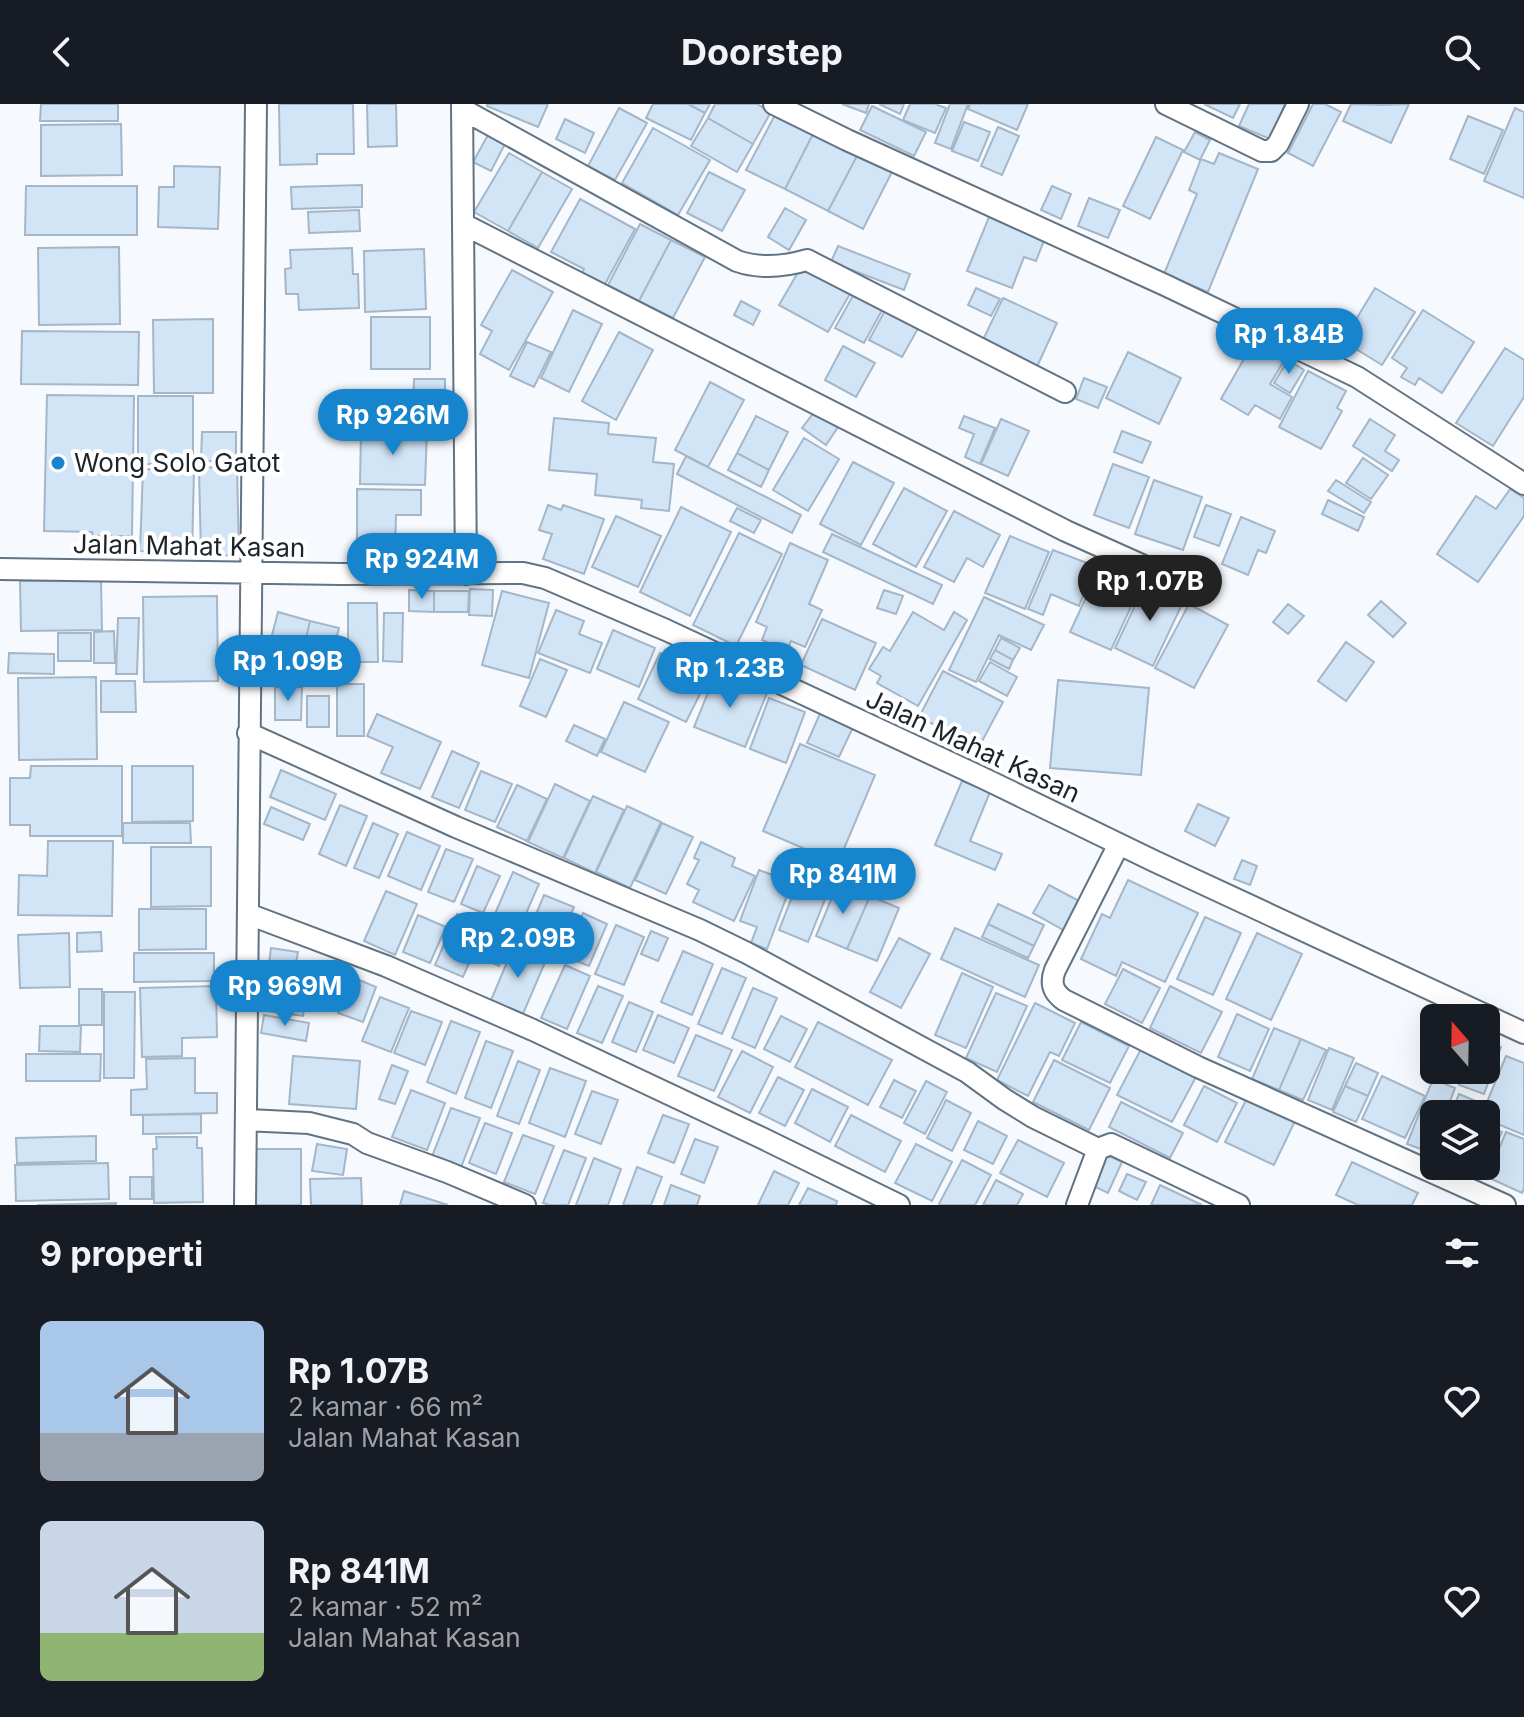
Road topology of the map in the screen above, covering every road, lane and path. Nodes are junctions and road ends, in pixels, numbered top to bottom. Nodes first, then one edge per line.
1 (256, 104) edge
2 (774, 104) edge
3 (1166, 104) edge
4 (1298, 104) edge
5 (462, 107) edge
6 (463, 224) junction
7 (1065, 392) dead end
8 (1524, 484) edge
9 (0, 569) edge
10 (251, 572) junction
11 (466, 574) junction
12 (1193, 588) dead end
13 (248, 733) junction
14 (1119, 844) junction
15 (248, 914) junction
16 (1524, 1033) edge
17 (246, 1120) junction
18 (1098, 1149) junction
19 (245, 1205) edge
20 (525, 1205) edge
21 (899, 1205) edge
22 (1077, 1205) edge
23 (1239, 1205) edge
24 (1505, 1205) edge

1 - 10 street
2 - 8 street
3 - 4 street
5 - 6 street
5 - 7 street
6 - 11 street
6 - 12 street
9 - 10 street, Jalan Mahat Kasan
10 - 11 street, Jalan Mahat Kasan
10 - 13 street
11 - 14 street, Jalan Mahat Kasan
13 - 15 street
13 - 18 street
14 - 16 street, Jalan Mahat Kasan
14 - 24 street
15 - 17 street
15 - 21 street
17 - 19 street
17 - 20 street
18 - 22 street
18 - 23 street

